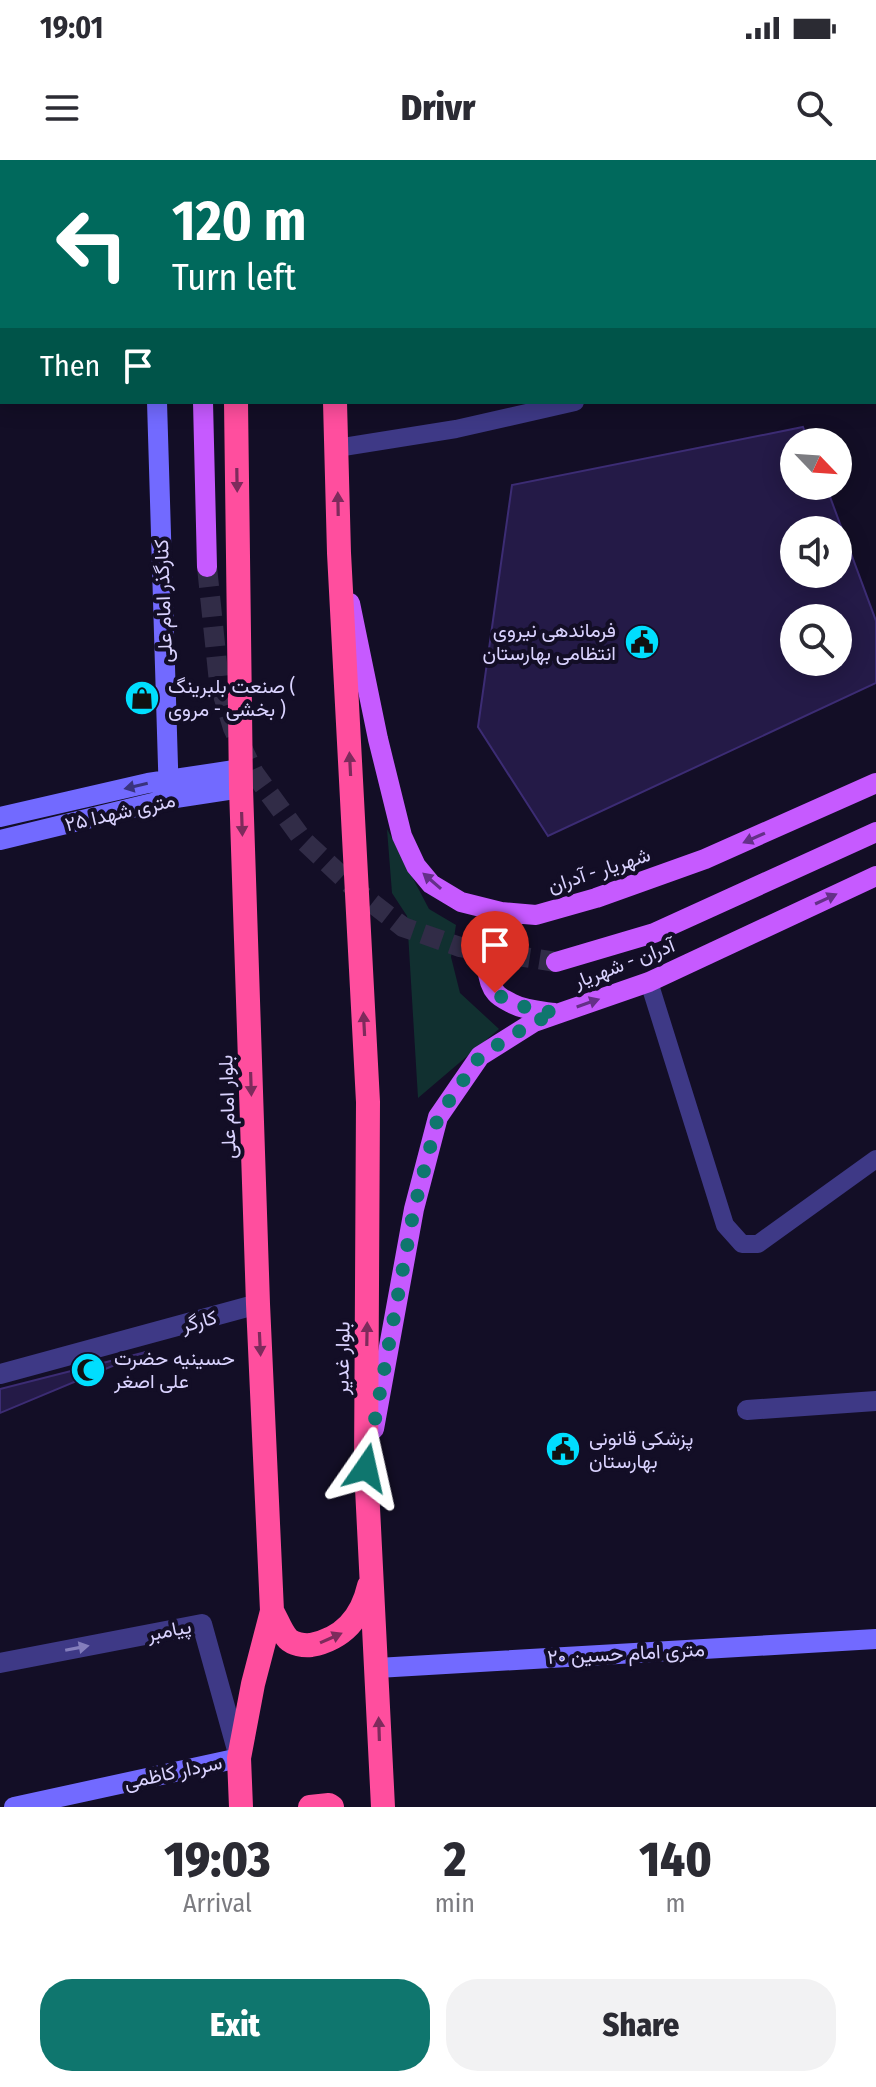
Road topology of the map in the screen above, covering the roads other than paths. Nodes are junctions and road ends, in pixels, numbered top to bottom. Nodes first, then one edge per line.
1 (157, 404) edge
2 (203, 404) edge
3 (236, 404) edge
4 (335, 404) edge
5 (566, 404) edge
6 (337, 448) junction
7 (339, 553) junction
8 (207, 567) tunnel mouth
9 (241, 779) junction
10 (876, 783) edge
11 (168, 790) junction
12 (0, 817) edge
13 (876, 832) edge
14 (0, 840) edge
15 (876, 876) edge
16 (519, 914) junction
17 (556, 962) tunnel mouth
18 (649, 982) junction
19 (557, 1013) junction
20 (876, 1159) edge
21 (258, 1304) junction
22 (0, 1374) edge
23 (876, 1401) edge
24 (747, 1410) dead end
25 (366, 1468) junction
26 (372, 1570) junction
27 (272, 1611) junction
28 (876, 1639) edge
29 (0, 1663) edge
30 (377, 1668) junction
31 (239, 1758) junction
32 (14, 1807) edge
33 (241, 1807) edge
34 (310, 1807) edge
35 (332, 1807) edge
36 (383, 1807) edge

1 - 11 street, کنارگذر امام علی
2 - 8 main road
3 -> 9 highway, بلوار امام علی
4 - 6 highway
5 - 6 lane
7 -> 6 highway
16 -> 7 main road, شهریار - آدران
25 -> 7 highway, بلوار غدیر
9 - 11 street, ۲۵ متری شهدا
9 -> 21 highway, بلوار امام علی
10 -> 16 main road, شهریار - آدران
11 -> 12 street, ۲۵ متری شهدا
11 - 14 street, ۲۵ متری شهدا
13 - 17 main road
18 -> 15 main road, آدران - شهریار
16 - 19 main road
19 -> 18 main road, آدران - شهریار
18 - 20 lane
19 - 25 main road, آدران - شهریار
21 - 22 street, کارگر
21 -> 27 highway, بلوار امام علی
23 - 24 street
25 - 26 highway, بلوار غدیر
27 -> 26 highway
26 - 30 highway, بلوار غدیر
27 - 31 highway, بلوار امام علی
28 - 30 street, ۲۰ متری امام حسین
29 -> 31 street, پیامبر
36 -> 30 highway, بلوار غدیر
31 - 32 street, سردار کاظمی
31 - 33 highway, بلوار امام علی
34 - 35 highway

